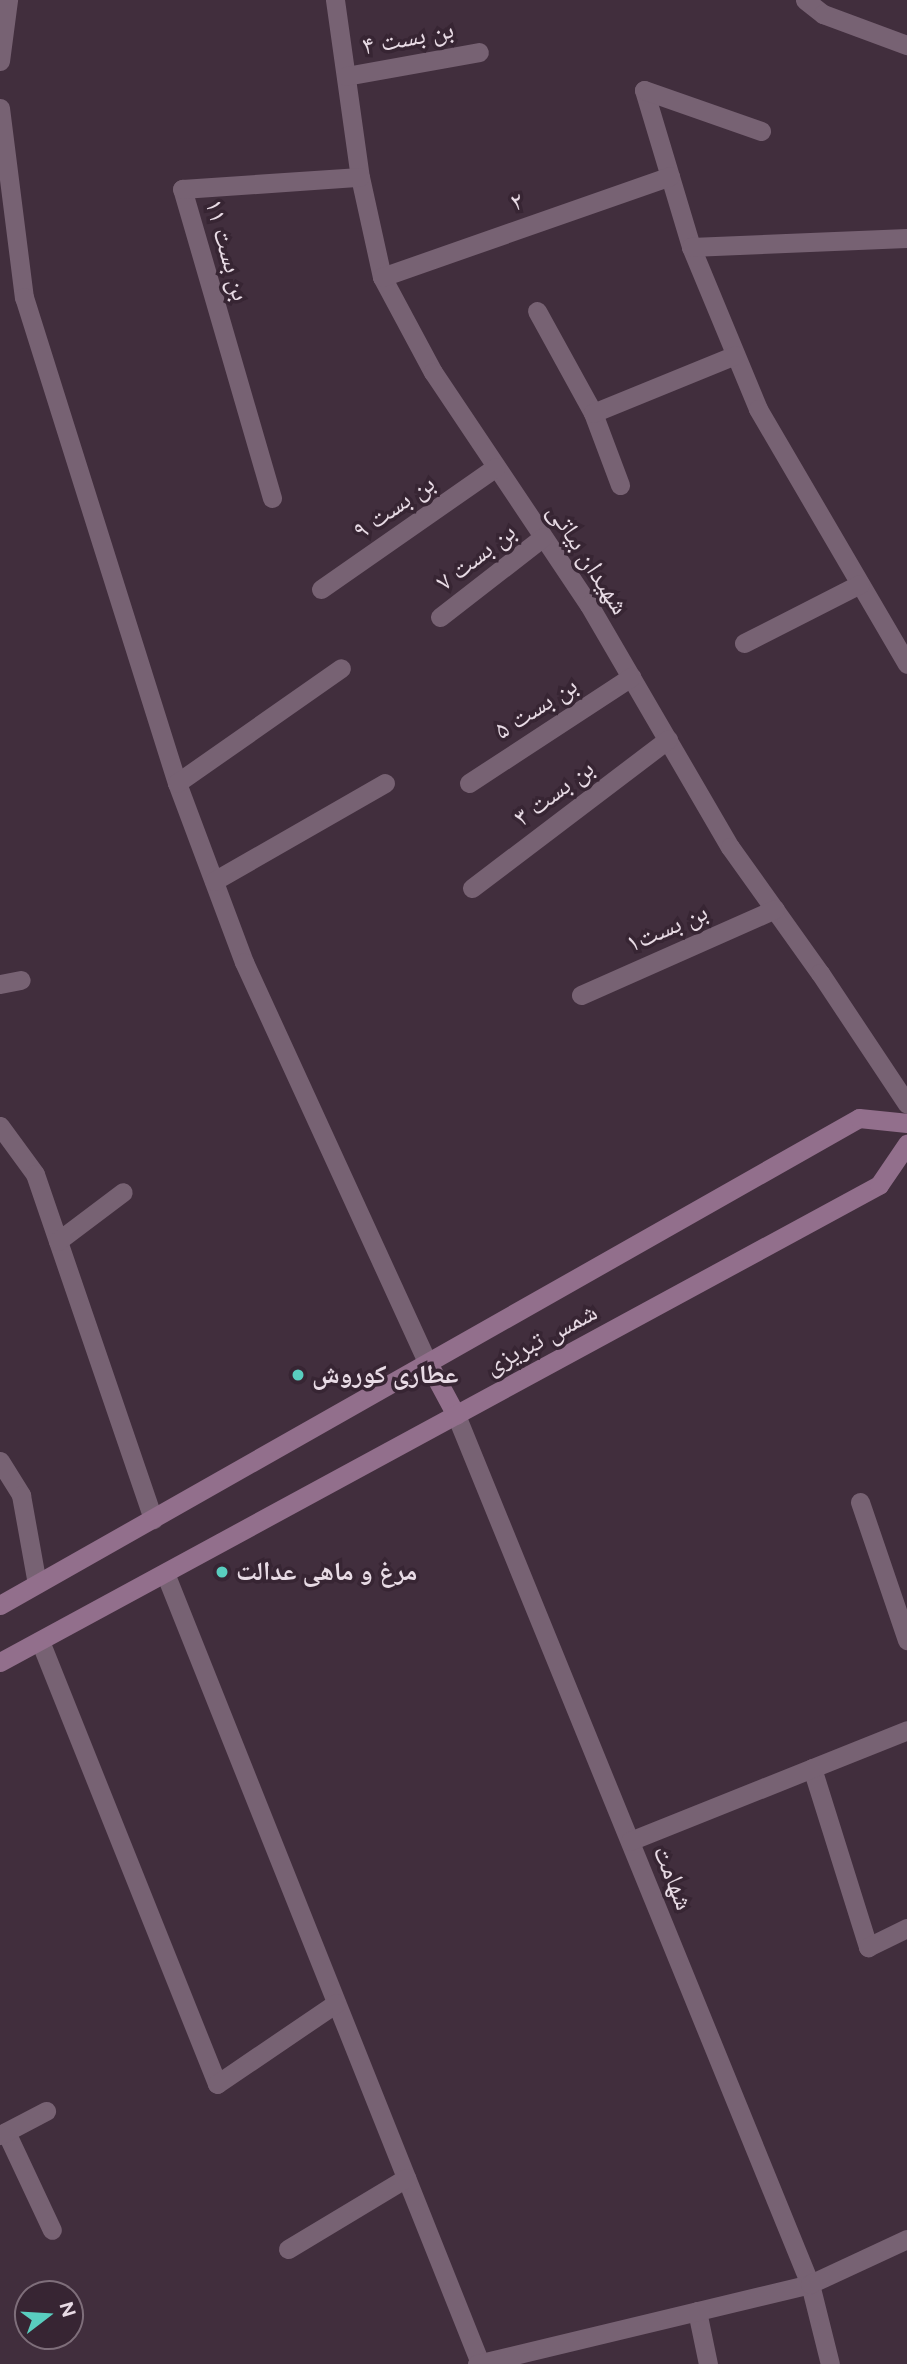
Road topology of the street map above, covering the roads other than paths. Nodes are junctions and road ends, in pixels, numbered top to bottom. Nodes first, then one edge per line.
1 (8, 0) edge
2 (335, 0) edge
3 (805, 0) edge
4 (907, 45) edge
5 (479, 52) dead end
6 (0, 61) edge
7 (346, 76) junction
8 (0, 108) edge
9 (761, 131) dead end
10 (670, 176) junction
11 (360, 177) junction
12 (907, 238) edge
13 (691, 247) junction
14 (382, 277) junction
15 (537, 311) dead end
16 (735, 355) junction
17 (593, 412) junction
18 (496, 467) junction
19 (620, 485) dead end
20 (272, 498) dead end
21 (543, 537) junction
22 (860, 584) junction
23 (321, 589) dead end
24 (440, 617) dead end
25 (744, 643) dead end
26 (907, 664) edge
27 (341, 668) dead end
28 (631, 677) junction
29 (668, 739) junction
30 (177, 783) junction
31 (385, 783) dead end
32 (469, 783) dead end
33 (214, 881) junction
34 (472, 888) dead end
35 (775, 909) junction
36 (21, 980) dead end
37 (0, 984) edge
38 (581, 995) dead end
39 (907, 1104) edge
40 (907, 1123) edge
41 (0, 1126) edge
42 (907, 1144) edge
43 (123, 1192) dead end
44 (58, 1241) junction
45 (428, 1363) junction
46 (456, 1415) junction
47 (0, 1461) edge
48 (860, 1502) dead end
49 (153, 1519) junction
50 (165, 1573) junction
51 (37, 1584) junction
52 (0, 1605) edge
53 (907, 1640) edge
54 (40, 1641) junction
55 (0, 1662) edge
56 (907, 1730) edge
57 (812, 1768) junction
58 (630, 1840) junction
59 (907, 1928) edge
60 (336, 2003) junction
61 (46, 2111) dead end
62 (3, 2134) edge
63 (406, 2178) junction
64 (52, 2230) dead end
65 (907, 2239) edge
66 (288, 2249) dead end
67 (810, 2284) junction
68 (697, 2311) junction
69 (544, 2356) edge
70 (478, 2364) edge
71 (708, 2364) edge
72 (830, 2364) edge

1 - 6 street
2 - 7 street, شهیدان بیاتی
3 - 4 street
5 - 7 street, بن بست ۴
7 - 11 street, شهیدان بیاتی
8 - 30 street
9 - 10 street
10 - 13 street
10 - 14 street, ۲
11 - 14 street, شهیدان بیاتی
11 - 20 street, بن بست ۱۱
12 - 13 street
13 - 16 street
14 - 18 street, شهیدان بیاتی
15 - 17 street
16 - 17 street
16 - 22 street
17 - 19 street
18 - 21 street, شهیدان بیاتی
18 - 23 street, بن بست ۹
21 - 24 street, بن بست ۷
21 - 28 street, شهیدان بیاتی
22 - 25 street
22 - 26 street
27 - 30 street
28 - 29 street, شهیدان بیاتی
28 - 32 street, بن بست ۵
29 - 34 street, بن بست ۳
29 - 35 street, شهیدان بیاتی
30 - 33 street
31 - 33 street
33 - 45 street
35 - 38 street, بن بست۱
35 - 39 street, شهیدان بیاتی
36 - 37 street
40 - 45 main road, شمس تبریزی
41 - 44 street
42 - 46 main road, شمس تبریزی
43 - 44 street
44 - 49 street
45 - 46 main road
45 - 49 main road, شمس تبریزی
46 - 50 main road, شمس تبریزی
46 - 58 street, شهامت
47 - 51 street
48 - 53 street
49 - 51 main road, شمس تبریزی
50 - 54 main road, شمس تبریزی
50 - 60 street
51 - 52 main road, شمس تبریزی
54 - 55 main road, شمس تبریزی
54 - 60 street
56 - 57 street
57 - 58 street
57 - 59 street
58 - 67 street, شهامت
60 - 63 street
61 - 62 street
62 - 64 street
63 - 66 street
63 - 70 street
65 - 67 street
67 - 68 street
67 - 72 street, شهامت
68 - 69 street
68 - 71 street
69 - 70 street

